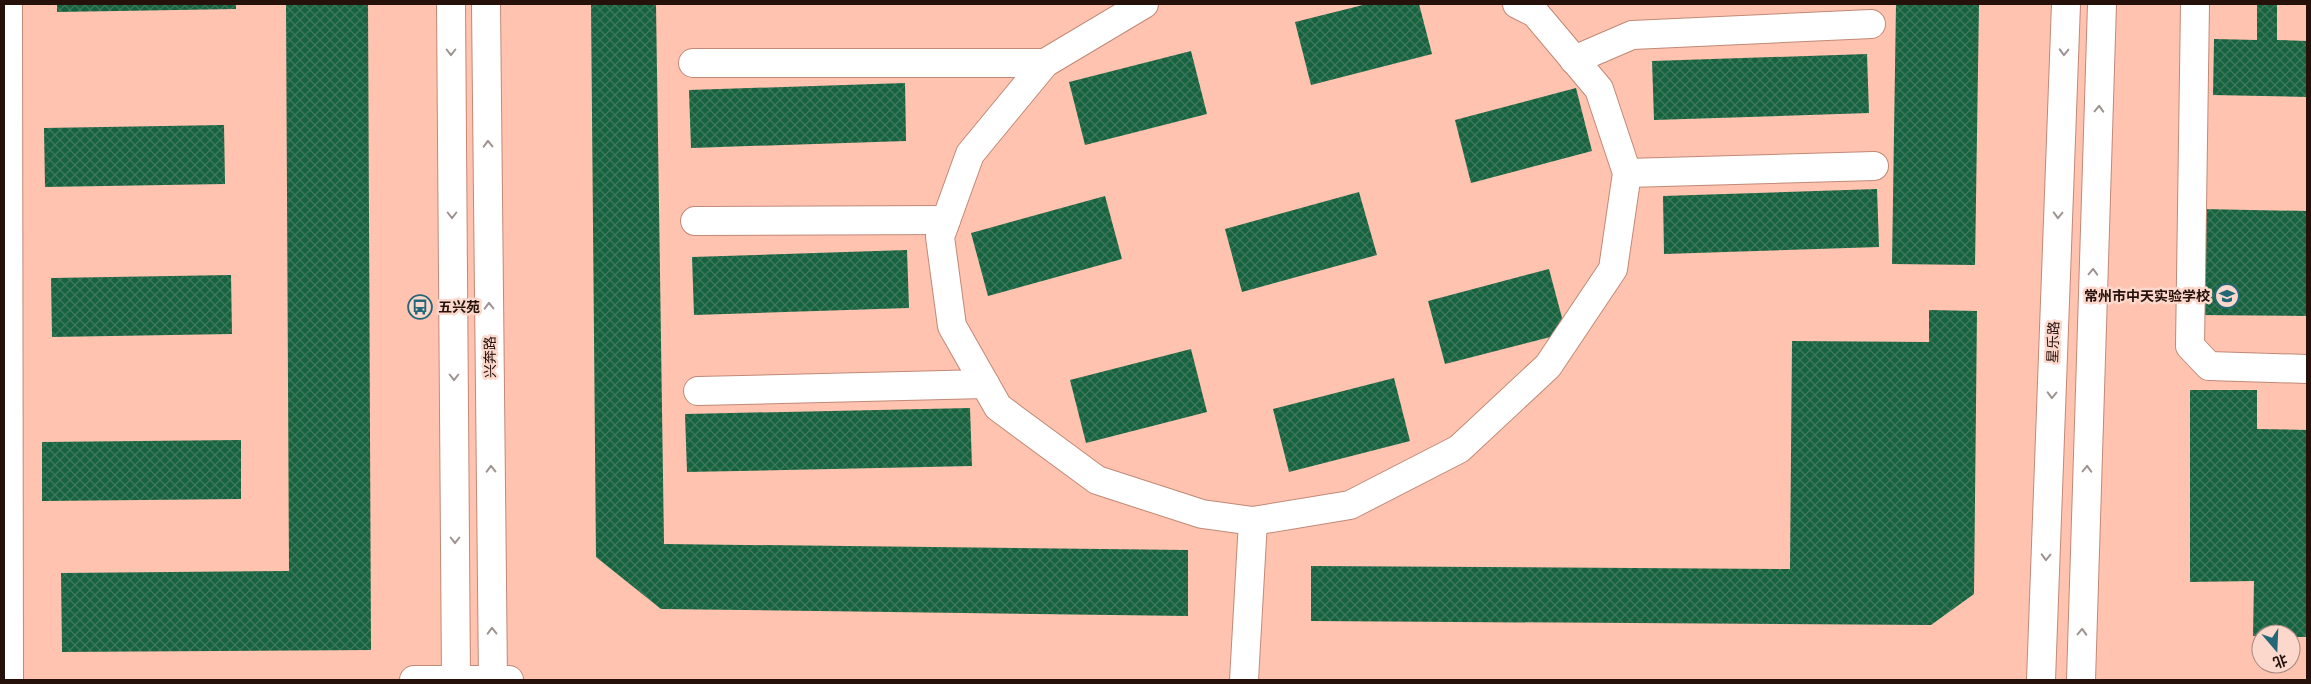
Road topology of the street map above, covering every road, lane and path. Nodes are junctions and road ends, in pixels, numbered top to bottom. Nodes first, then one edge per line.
1 (8, 4) edge
2 (450, 4) edge
3 (486, 4) edge
4 (1144, 4) edge
5 (1516, 4) edge
6 (2066, 4) edge
7 (2102, 4) edge
8 (2195, 4) edge
9 (1871, 24) dead end
10 (1574, 60) junction
11 (693, 63) dead end
12 (1045, 64) junction
13 (1874, 166) dead end
14 (1627, 173) junction
15 (946, 220) junction
16 (695, 221) dead end
17 (2307, 369) edge
18 (985, 384) junction
19 (698, 390) dead end
20 (1253, 521) junction
21 (9, 680) edge
22 (414, 680) edge
23 (456, 680) edge
24 (493, 680) edge
25 (509, 680) edge
26 (1244, 680) edge
27 (2041, 680) edge
28 (2081, 680) edge

1 - 21 street
2 -> 23 street
24 -> 3 street, 兴奔路
4 - 12 street
5 - 10 street
6 -> 27 street, 星乐路
28 -> 7 street
8 - 17 street
9 - 10 street
10 - 14 street
11 - 12 street
12 - 15 street
13 - 14 street
14 - 20 street
15 - 16 street
15 - 18 street
18 - 19 street
18 - 20 street
20 - 26 street
22 - 23 street
23 - 24 street
24 - 25 street

